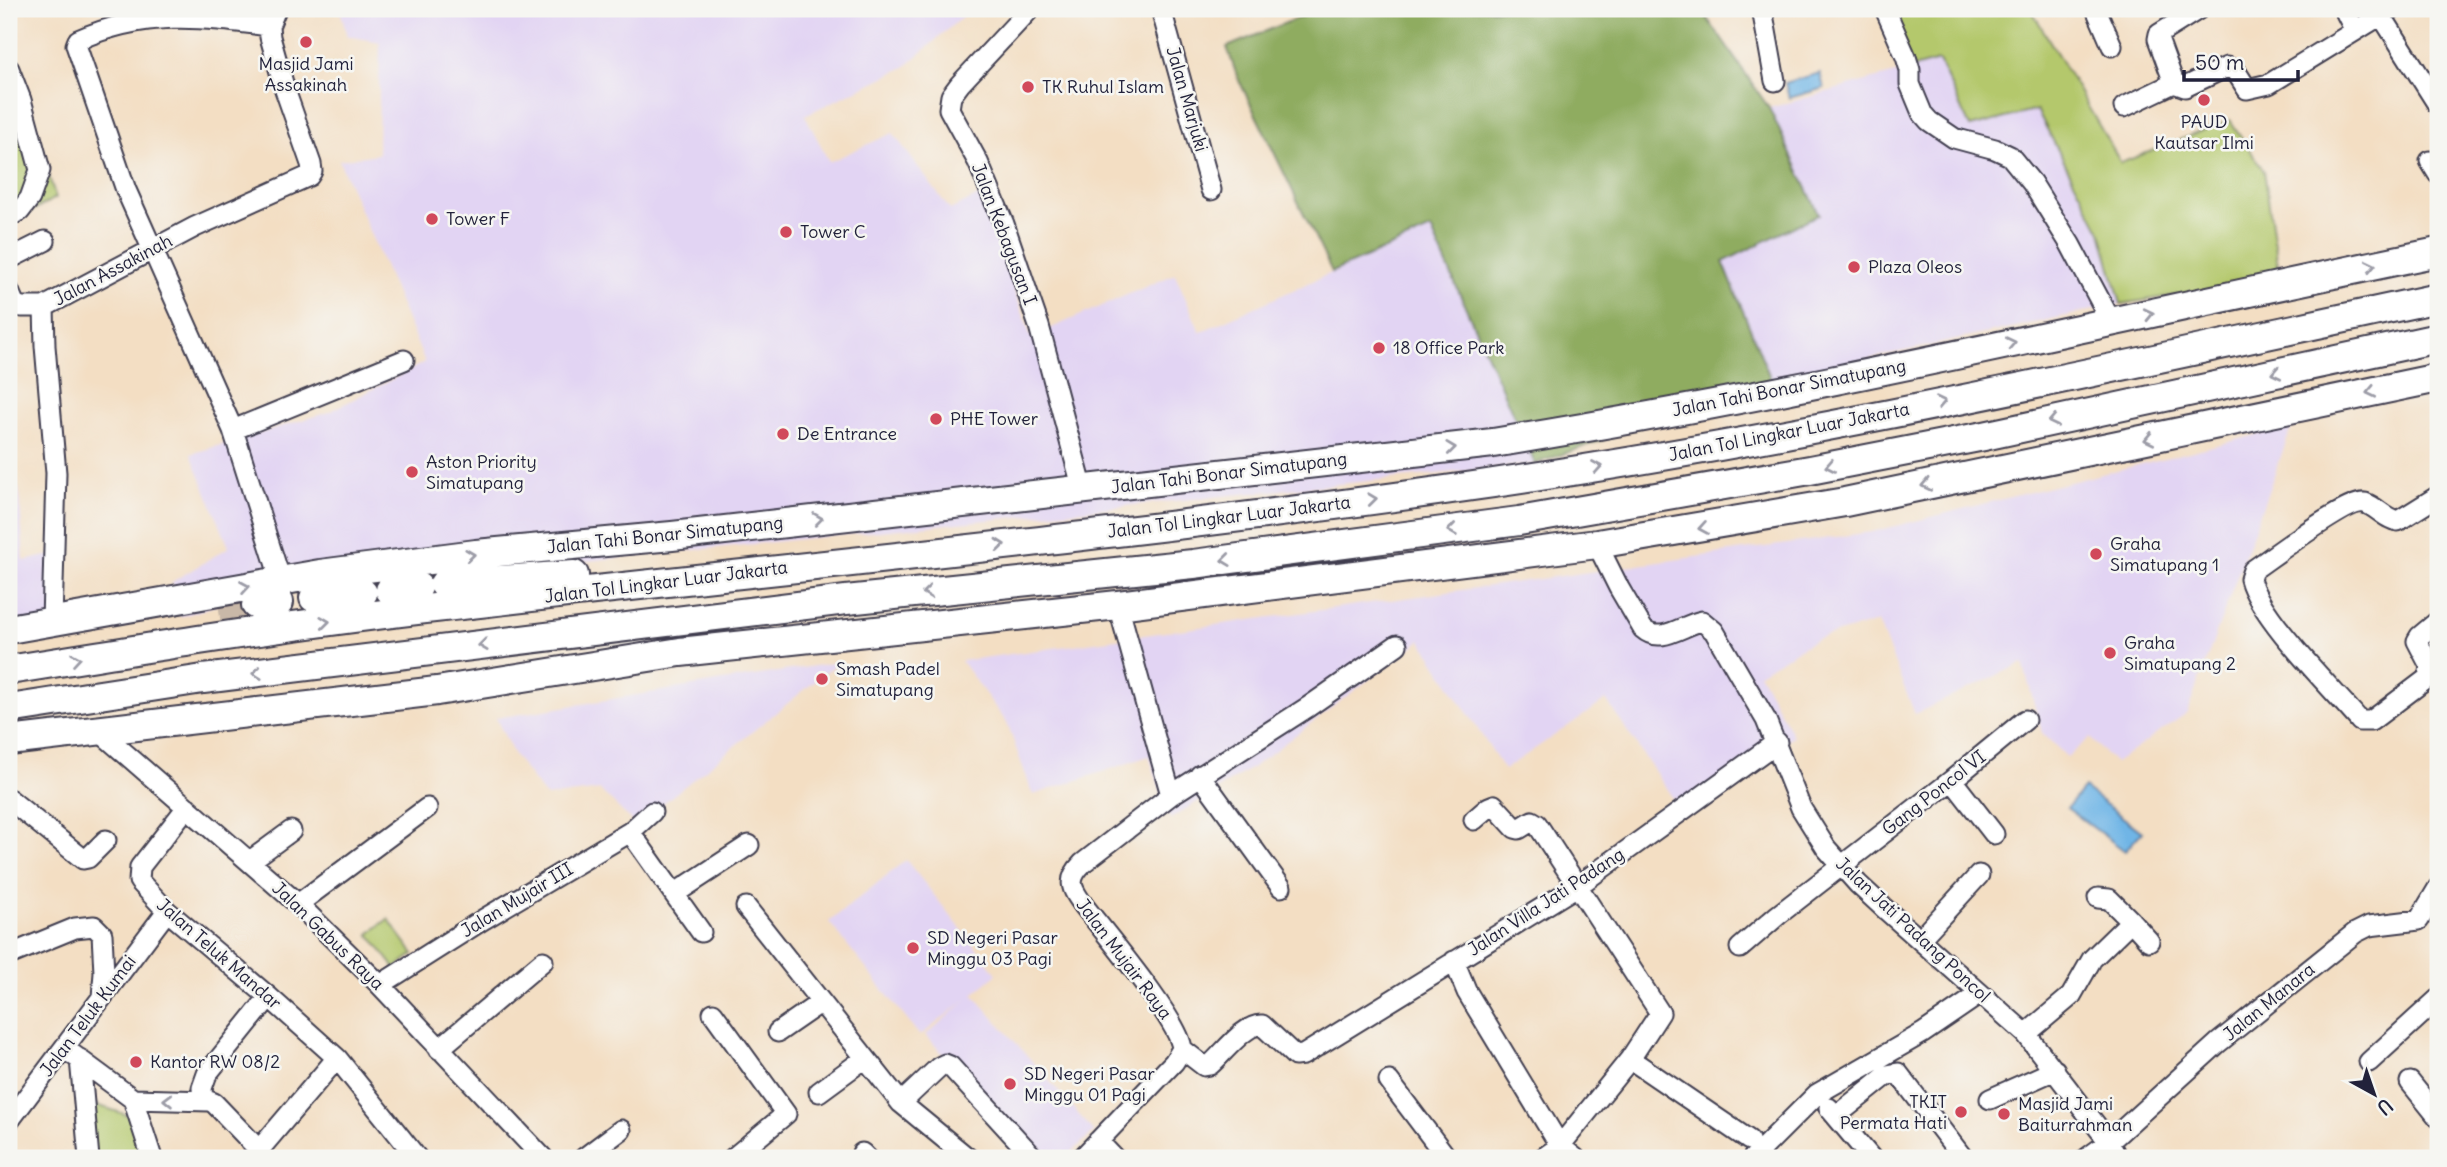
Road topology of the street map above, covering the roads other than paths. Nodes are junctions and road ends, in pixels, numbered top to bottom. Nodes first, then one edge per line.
1 (106, 9) edge
2 (1030, 9) edge
3 (1161, 9) edge
4 (1762, 9) edge
5 (1885, 9) edge
6 (2096, 9) edge
7 (2199, 9) edge
8 (2344, 9) edge
9 (2386, 12) edge
10 (272, 17) edge
11 (109, 29) junction
12 (2355, 31) junction
13 (2112, 46) dead end
14 (9, 69) edge
15 (1775, 81) dead end
16 (2174, 83) junction
17 (2438, 105) edge
18 (2124, 107) dead end
19 (1211, 190) dead end
20 (9, 216) edge
21 (45, 241) dead end
22 (153, 248) junction
23 (2438, 252) edge
24 (9, 259) edge
25 (9, 291) edge
26 (2438, 298) edge
27 (44, 307) junction
28 (2112, 323) junction
29 (2438, 338) edge
30 (404, 360) dead end
31 (2438, 378) edge
32 (233, 430) junction
33 (1083, 490) junction
34 (2438, 496) edge
35 (1597, 544) junction
36 (851, 561) junction
37 (272, 596) junction
38 (314, 598) dead end
39 (1118, 605) junction
40 (219, 609) tunnel mouth
41 (781, 609) junction
42 (2438, 621) edge
43 (52, 622) junction
44 (9, 629) edge
45 (1397, 645) dead end
46 (9, 670) edge
47 (9, 709) edge
48 (2025, 720) dead end
49 (98, 730) junction
50 (14, 739) edge
51 (1777, 742) junction
52 (1200, 775) junction
53 (1952, 780) junction
54 (1171, 795) junction
55 (9, 799) edge
56 (427, 808) dead end
57 (652, 812) dead end
58 (179, 816) junction
59 (1474, 820) dead end
60 (291, 831) dead end
61 (630, 832) junction
62 (1994, 834) dead end
63 (106, 840) dead end
64 (749, 845) dead end
65 (250, 861) junction
66 (1842, 866) junction
67 (1979, 876) dead end
68 (1579, 885) junction
69 (1281, 887) dead end
70 (674, 894) junction
71 (2435, 894) edge
72 (2098, 898) dead end
73 (298, 904) junction
74 (746, 907) dead end
75 (167, 911) junction
76 (2131, 921) junction
77 (701, 932) dead end
78 (1920, 939) junction
79 (2149, 941) dead end
80 (1740, 948) dead end
81 (9, 955) edge
82 (543, 961) dead end
83 (1454, 961) junction
84 (380, 985) junction
85 (1980, 994) junction
86 (269, 997) junction
87 (102, 998) junction
88 (2438, 999) edge
89 (821, 1003) junction
90 (713, 1013) dead end
91 (778, 1032) dead end
92 (2026, 1034) junction
93 (439, 1049) junction
94 (1182, 1049) junction
95 (72, 1053) junction
96 (337, 1058) junction
97 (864, 1059) junction
98 (1630, 1059) junction
99 (2369, 1062) dead end
100 (2055, 1070) junction
101 (1389, 1081) dead end
102 (2410, 1082) dead end
103 (819, 1092) dead end
104 (1817, 1094) junction
105 (133, 1099) junction
106 (1990, 1099) dead end
107 (203, 1101) junction
108 (901, 1103) junction
109 (12, 1108) edge
110 (1836, 1116) junction
111 (2438, 1117) edge
112 (621, 1130) dead end
113 (1098, 1141) junction
114 (1751, 1149) edge
115 (2113, 1150) edge
116 (1567, 1152) edge
117 (260, 1154) edge
118 (740, 1156) edge
119 (89, 1158) edge
120 (152, 1158) edge
121 (417, 1158) edge
122 (543, 1158) edge
123 (584, 1158) edge
124 (968, 1158) edge
125 (1034, 1158) edge
126 (1082, 1158) edge
127 (1114, 1158) edge
128 (1447, 1158) edge
129 (1544, 1158) edge
130 (1871, 1158) edge
131 (1963, 1158) edge
132 (2087, 1158) edge

1 - 11 street
2 - 33 street, Jalan Kebagusan I
3 - 19 street, Jalan Marjuki
4 - 15 street
5 - 28 street
6 - 13 street
7 - 16 street
8 - 12 street
9 - 12 street
9 - 17 street
10 - 11 street
10 - 22 street, Jalan Assakinah
11 - 22 street
12 - 16 street
14 - 20 street
16 - 18 street
21 - 24 street
22 - 27 street, Jalan Assakinah
22 - 32 street
28 -> 23 highway, Jalan Tahi Bonar Simatupang
25 - 27 street
36 -> 26 highway, Jalan Tol Lingkar Luar Jakarta
27 - 43 street, Jalan Assakinah
33 -> 28 highway, Jalan Tahi Bonar Simatupang
29 -> 41 highway
30 - 32 street
31 -> 35 highway
32 - 37 street
37 -> 33 highway, Jalan Tahi Bonar Simatupang
34 - 42 street
35 - 39 highway
35 - 51 street, Jalan Jati Padang Poncol
36 - 38 highway
46 -> 36 highway, Jalan Tol Lingkar Luar Jakarta
43 -> 37 highway, Jalan Tahi Bonar Simatupang
39 - 49 highway
39 - 54 street
40 - 44 highway
41 -> 47 highway
41 - 50 highway
43 - 44 highway, Jalan Tahi Bonar Simatupang
45 - 52 street
48 - 53 street, Gang Poncol VI
49 - 50 highway
49 - 58 street, Jalan Gabus Raya
51 - 66 street, Jalan Jati Padang Poncol
51 - 68 street, Jalan Villa Jati Padang
52 - 54 street
52 - 69 street
53 - 62 street
53 - 66 street, Gang Poncol VI
54 - 94 street, Jalan Mujair Raya
55 - 63 street
56 - 73 street
57 - 61 street, Jalan Mujair III
58 - 65 street, Jalan Gabus Raya
58 - 75 street, Jalan Teluk Mandar
59 - 68 street
60 - 65 street
61 - 70 street
61 - 84 street, Jalan Mujair III
64 - 70 street
65 - 73 street, Jalan Gabus Raya
66 - 78 street, Jalan Jati Padang Poncol
66 - 80 street, Gang Poncol VI
67 - 78 street
68 - 83 street, Jalan Villa Jati Padang
68 - 98 street
70 - 77 street
71 - 115 street, Jalan Manara
72 - 76 street
73 - 84 street, Jalan Gabus Raya
74 - 89 street
75 - 86 street, Jalan Teluk Mandar
75 - 87 street, Jalan Teluk Kumai
76 - 79 street
76 - 92 street
78 - 85 street, Jalan Jati Padang Poncol
81 - 87 street
82 - 93 street
83 - 94 street
83 - 116 street, Jalan Villa Jati Padang
84 - 93 street, Jalan Gabus Raya
85 - 92 street, Jalan Jati Padang Poncol
85 - 104 street
86 - 96 street, Jalan Teluk Mandar
86 - 107 street
87 - 95 street, Jalan Teluk Kumai
88 - 99 street
89 - 91 street
89 - 97 street
90 - 118 street
92 - 100 street, Jalan Jati Padang Poncol
93 - 122 street, Jalan Gabus Raya
94 - 113 street
95 - 105 street
95 - 109 street, Jalan Teluk Kumai
95 - 119 street
96 - 117 street
96 - 121 street, Jalan Teluk Mandar
97 - 103 street
97 - 108 street
98 - 114 street
98 - 116 street
100 - 106 street
100 - 115 street, Jalan Jati Padang Poncol
101 - 128 street
102 - 111 street
104 - 110 street
104 - 114 street
107 -> 105 street
105 - 120 street
107 - 117 street
108 - 124 street
108 - 125 street
110 - 130 street
110 - 131 street
112 - 123 street
113 - 126 street
113 - 127 street
115 - 132 street, Jalan Manara
116 - 129 street

